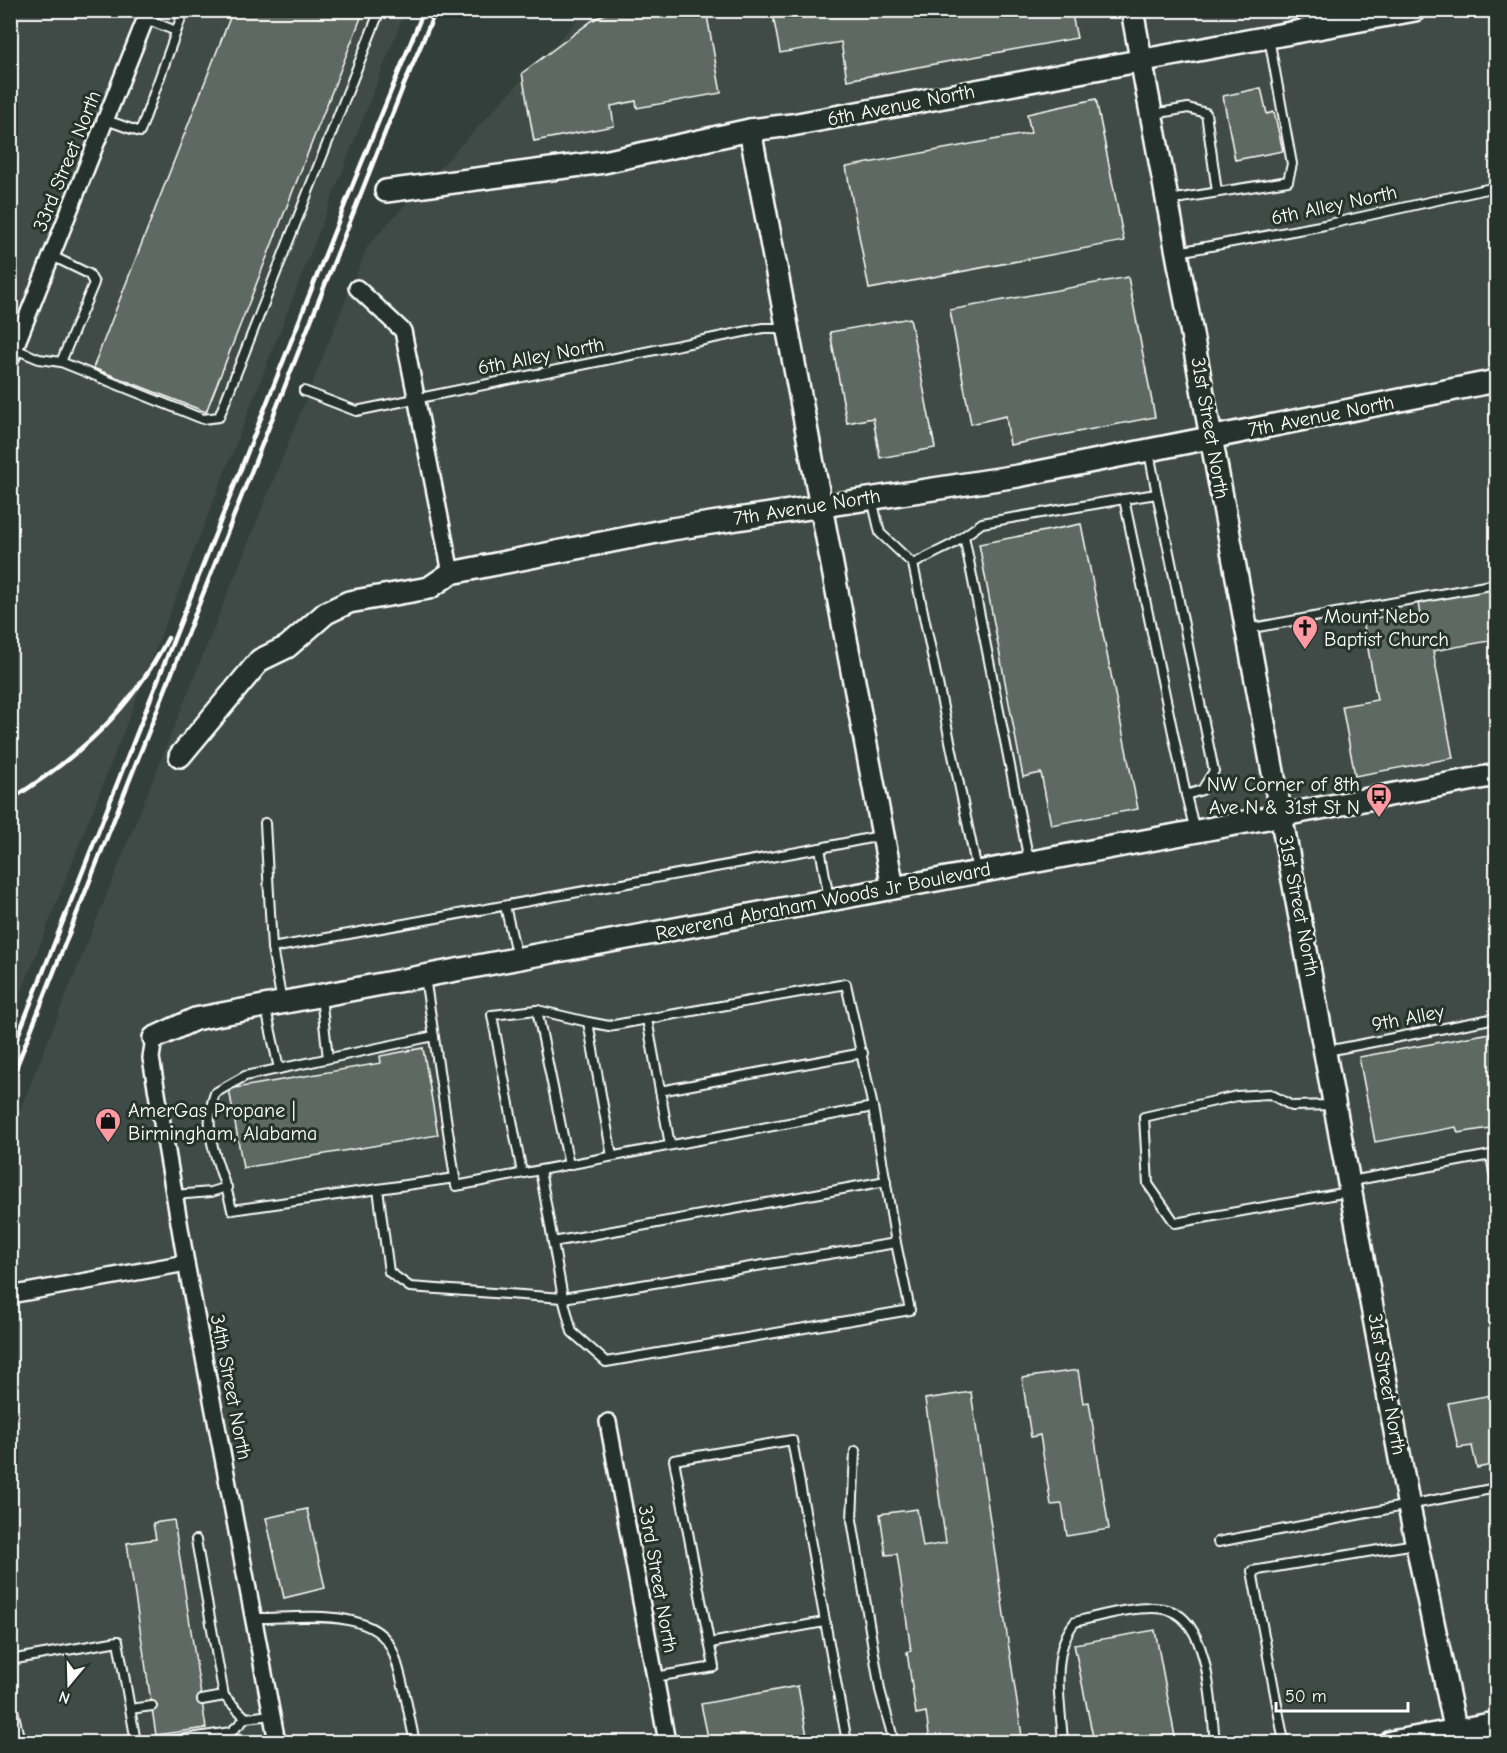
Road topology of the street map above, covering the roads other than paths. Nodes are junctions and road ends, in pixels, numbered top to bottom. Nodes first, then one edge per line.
1 (184, 10) edge
2 (380, 10) edge
3 (1132, 10) edge
4 (1415, 10) edge
5 (148, 15) edge
6 (176, 31) junction
7 (1268, 37) junction
8 (1141, 60) junction
9 (1151, 114) junction
10 (106, 120) junction
11 (750, 130) junction
12 (1497, 187) edge
13 (386, 191) dead end
14 (1217, 192) junction
15 (1167, 200) junction
16 (1177, 252) junction
17 (52, 256) junction
18 (357, 288) dead end
19 (787, 328) junction
20 (13, 355) edge
21 (61, 362) junction
22 (1497, 381) edge
23 (304, 392) dead end
24 (417, 398) junction
25 (1211, 436) junction
26 (1148, 450) junction
27 (1157, 494) junction
28 (871, 497) junction
29 (1124, 499) junction
30 (821, 504) junction
31 (964, 536) junction
32 (913, 564) junction
33 (451, 573) junction
34 (1497, 584) edge
35 (1246, 630) junction
36 (180, 756) dead end
37 (1497, 775) edge
38 (1186, 795) junction
39 (1282, 814) junction
40 (265, 823) dead end
41 (1194, 831) junction
42 (884, 835) junction
43 (820, 848) junction
44 (1029, 862) junction
45 (977, 872) junction
46 (893, 888) junction
47 (830, 900) junction
48 (506, 906) junction
49 (272, 948) junction
50 (518, 958) junction
51 (425, 976) junction
52 (321, 995) junction
53 (274, 1004) junction
54 (537, 1010) junction
55 (1497, 1017) edge
56 (647, 1019) junction
57 (588, 1022) junction
58 (434, 1036) junction
59 (154, 1038) joint
60 (1326, 1051) junction
61 (863, 1053) junction
62 (328, 1058) junction
63 (279, 1069) junction
64 (660, 1091) junction
65 (1336, 1104) junction
66 (873, 1107) junction
67 (669, 1145) junction
68 (1494, 1154) edge
69 (612, 1156) junction
70 (568, 1164) junction
71 (540, 1170) junction
72 (522, 1173) junction
73 (455, 1178) junction
74 (886, 1181) junction
75 (1497, 1185) edge
76 (1351, 1186) junction
77 (227, 1187) junction
78 (378, 1189) junction
79 (174, 1195) junction
80 (553, 1242) junction
81 (896, 1243) junction
82 (186, 1263) junction
83 (10, 1295) edge
84 (562, 1298) junction
85 (608, 1422) dead end
86 (855, 1451) dead end
87 (1497, 1488) edge
88 (1409, 1507) junction
89 (196, 1540) dead end
90 (1218, 1542) dead end
91 (1416, 1544) junction
92 (254, 1618) junction
93 (824, 1622) junction
94 (710, 1644) junction
95 (10, 1660) edge
96 (655, 1677) junction
97 (10, 1696) edge
98 (224, 1696) junction
99 (202, 1700) dead end
100 (152, 1706) dead end
101 (130, 1709) junction
102 (272, 1715) junction
103 (246, 1718) junction
104 (1497, 1723) edge
105 (1454, 1738) edge
106 (171, 1742) edge
107 (20, 1743) edge
108 (136, 1743) edge
109 (277, 1743) edge
110 (415, 1743) edge
111 (667, 1743) edge
112 (847, 1743) edge
113 (894, 1743) edge
114 (1063, 1743) edge
115 (1215, 1743) edge
116 (1284, 1743) edge
117 (1391, 1743) edge

1 - 6 lane
2 - 21 lane
3 - 8 street, 31st Street North
4 - 7 street, 6th Avenue North
5 - 6 lane
5 - 10 street, 33rd Street North
6 - 10 lane
7 - 8 street, 6th Avenue North
7 - 14 lane
8 - 9 street, 31st Street North
8 - 11 street, 6th Avenue North
9 - 14 lane
9 - 15 street, 31st Street North
10 - 17 street, 33rd Street North
11 - 13 street, 6th Avenue North
11 - 19 street
12 - 16 lane, 6th Alley North
14 - 15 lane
15 - 16 street, 31st Street North
16 - 25 street, 31st Street North
17 - 20 street, 33rd Street North
17 - 21 lane
18 - 24 street
19 - 24 lane, 6th Alley North
19 - 30 street
20 - 21 lane
22 - 25 street, 7th Avenue North
23 - 24 lane, 6th Alley North
24 - 33 street
25 - 26 street, 7th Avenue North
25 - 35 street, 31st Street North
26 - 27 lane
26 - 28 street, 7th Avenue North
27 - 29 lane
27 - 38 lane
28 - 30 street, 7th Avenue North
28 - 32 lane
29 - 31 lane
29 - 38 lane
30 - 33 street, 7th Avenue North
30 - 42 street
31 - 32 lane
31 - 44 lane
32 - 45 lane
33 - 36 street, 7th Avenue North
34 - 35 lane
35 - 39 street, 31st Street North
37 - 39 street, Reverend Abraham Woods Jr Boulevard
38 - 41 lane
39 - 41 street, Reverend Abraham Woods Jr Boulevard
39 - 60 street, 31st Street North
40 - 49 lane
41 - 44 street, Reverend Abraham Woods Jr Boulevard
42 - 43 lane
42 - 46 street
43 - 47 lane
43 - 48 lane
44 - 45 street, Reverend Abraham Woods Jr Boulevard
45 - 46 street, Reverend Abraham Woods Jr Boulevard
46 - 47 street, Reverend Abraham Woods Jr Boulevard
47 - 50 street, Reverend Abraham Woods Jr Boulevard
48 - 49 lane
48 - 50 lane
49 - 53 lane
50 - 51 street, Reverend Abraham Woods Jr Boulevard
51 - 52 street, Reverend Abraham Woods Jr Boulevard
51 - 58 lane
52 - 53 street, Reverend Abraham Woods Jr Boulevard
52 - 62 lane
53 - 59 street, Reverend Abraham Woods Jr Boulevard
53 - 63 lane
54 - 57 lane
54 - 70 lane
54 - 72 lane
55 - 60 lane, 9th Alley
56 - 57 lane
56 - 61 lane
56 - 64 lane
57 - 69 lane
58 - 62 lane
58 - 73 lane
59 - 79 street, 34th Street North
60 - 65 street, 31st Street North
61 - 64 lane
61 - 66 lane
62 - 63 lane
63 - 77 lane
64 - 67 lane
65 - 76 street, 31st Street North
65 - 76 lane
66 - 67 lane
66 - 74 lane
67 - 69 lane
68 - 75 lane
68 - 76 lane
69 - 70 lane
70 - 71 lane
71 - 72 lane
71 - 80 lane
72 - 73 lane
73 - 78 lane
74 - 80 lane
74 - 81 lane
76 - 88 street, 31st Street North
77 - 78 lane
77 - 79 lane
78 - 84 lane
79 - 82 street, 34th Street North
80 - 84 lane
81 - 84 lane
81 - 84 lane
82 - 83 street
82 - 92 street, 34th Street North
85 - 96 street, 33rd Street North
86 - 113 lane
87 - 88 lane
88 - 90 lane
88 - 91 street, 31st Street North
89 - 98 lane
91 - 105 street, 31st Street North
91 - 116 lane
92 - 102 street, 34th Street North
92 - 110 lane
93 - 94 lane
93 - 94 lane
93 - 112 lane
94 - 96 lane
95 - 101 lane
96 - 111 street, 33rd Street North
97 - 107 lane
98 - 99 lane
98 - 103 lane
100 - 101 lane
101 - 108 lane
102 - 103 lane
102 - 109 street, 34th Street North
103 - 106 lane
104 - 105 street
105 - 117 street
114 - 115 lane

